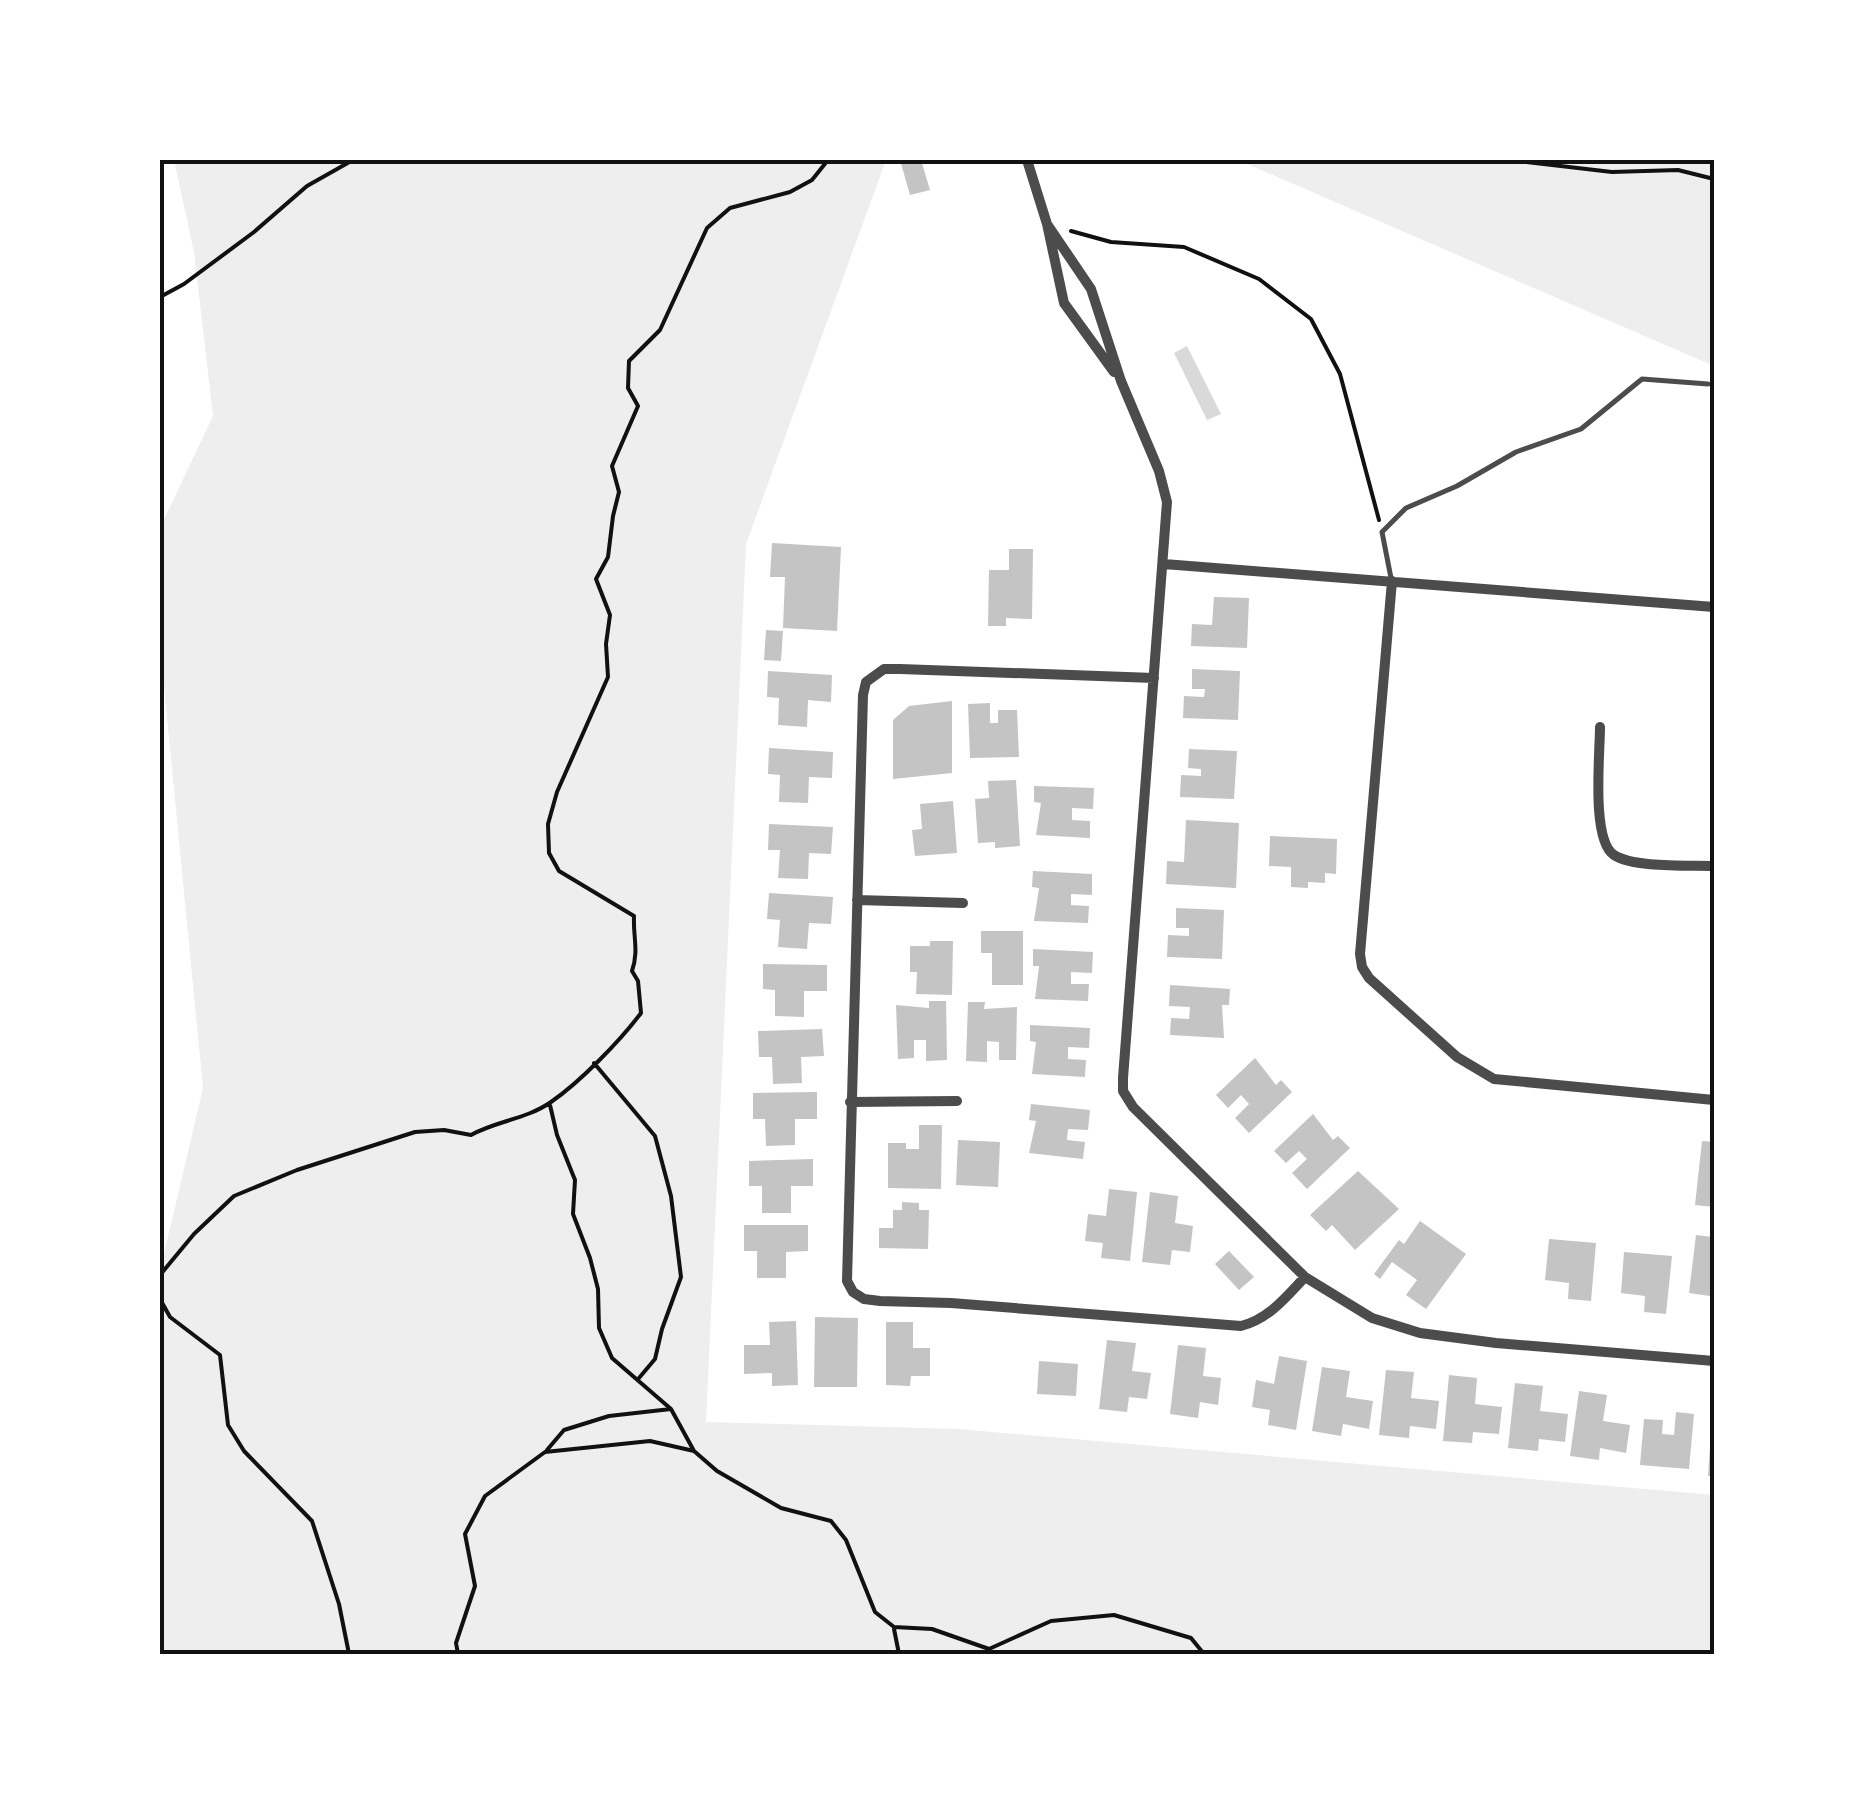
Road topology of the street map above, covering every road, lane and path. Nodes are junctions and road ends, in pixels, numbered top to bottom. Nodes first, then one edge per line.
1 (352, 160) edge
2 (828, 160) edge
3 (1027, 160) edge
4 (1509, 160) edge
5 (1714, 179) edge
6 (1047, 224) junction
7 (160, 297) edge
8 (1121, 381) junction
9 (1708, 384) dead end
10 (1382, 532) junction
11 (1164, 564) junction
12 (1392, 581) junction
13 (1714, 606) edge
14 (1154, 678) junction
15 (1600, 727) dead end
16 (1714, 866) edge
17 (856, 900) junction
18 (963, 903) dead end
19 (594, 1063) junction
20 (1714, 1100) edge
21 (957, 1101) dead end
22 (850, 1102) junction
23 (550, 1103) junction
24 (160, 1275) edge
25 (1305, 1277) junction
26 (160, 1299) edge
27 (1714, 1361) edge
28 (639, 1378) junction
29 (670, 1409) junction
30 (694, 1451) junction
31 (545, 1452) junction
32 (894, 1627) junction
33 (349, 1654) edge
34 (458, 1654) edge
35 (899, 1654) edge
36 (1204, 1654) edge

1 - 7 path
2 - 19 path
3 - 6 street
4 - 5 path
6 - 8 street
6 - 8 street
6 - 10 path
8 - 11 street
9 - 10 lane
10 - 12 lane
11 - 12 street
11 - 14 street
12 - 13 street
12 - 20 street
14 - 17 street
14 - 25 street
15 - 16 street
17 - 18 street
17 - 22 street
19 - 23 path
19 - 28 path
21 - 22 street
22 - 25 street
23 - 24 path
23 - 28 path
25 - 27 street
26 - 33 path
28 - 29 path
29 - 30 path
29 - 31 path
30 - 31 path
30 - 32 path
31 - 34 path
32 - 35 path
32 - 36 path

